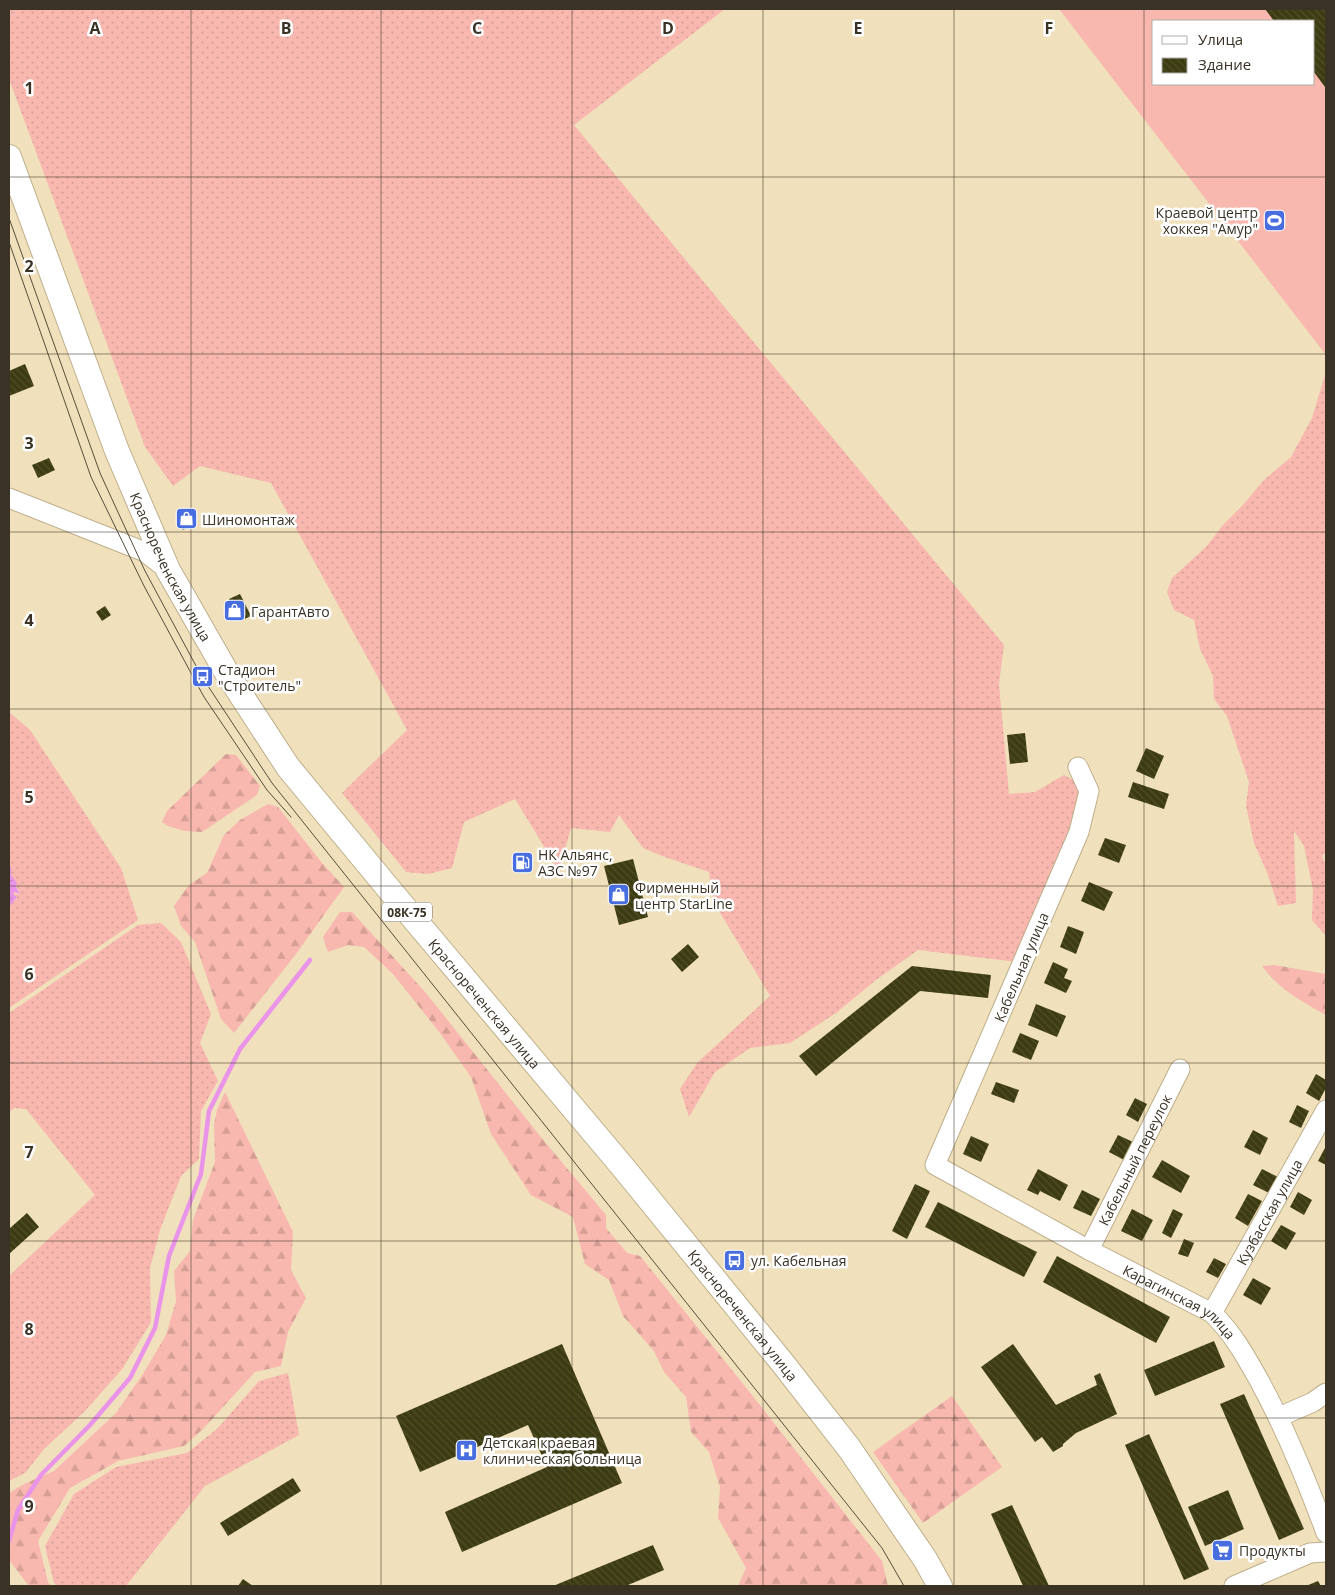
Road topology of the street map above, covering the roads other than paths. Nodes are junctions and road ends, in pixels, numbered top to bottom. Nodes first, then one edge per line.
1 (9, 157) edge
2 (9, 498) edge
3 (144, 515) junction
4 (119, 541) junction
5 (168, 570) junction
6 (1078, 767) dead end
7 (1180, 1069) dead end
8 (1326, 1110) edge
9 (935, 1164) joint
10 (1089, 1250) junction
11 (1212, 1313) junction
12 (1326, 1393) edge
13 (1279, 1417) junction
14 (1325, 1528) edge
15 (1326, 1552) edge
16 (940, 1586) edge
17 (1234, 1586) edge

1 - 3 main road, Краснореченская улица / 08К-75
2 - 4 street
3 - 4 street
3 - 5 main road, Краснореченская улица / 08К-75
4 - 5 street
5 - 16 main road, Краснореченская улица / 08К-75
6 - 9 street, Кабельная улица
7 - 10 street, Кабельный переулок
8 - 11 street, Кузбасская улица
9 - 10 street, Карагинская улица
10 - 11 street, Карагинская улица
11 - 13 street, Карагинская улица
12 - 13 street
13 - 14 street, Карагинская улица
15 - 17 street

